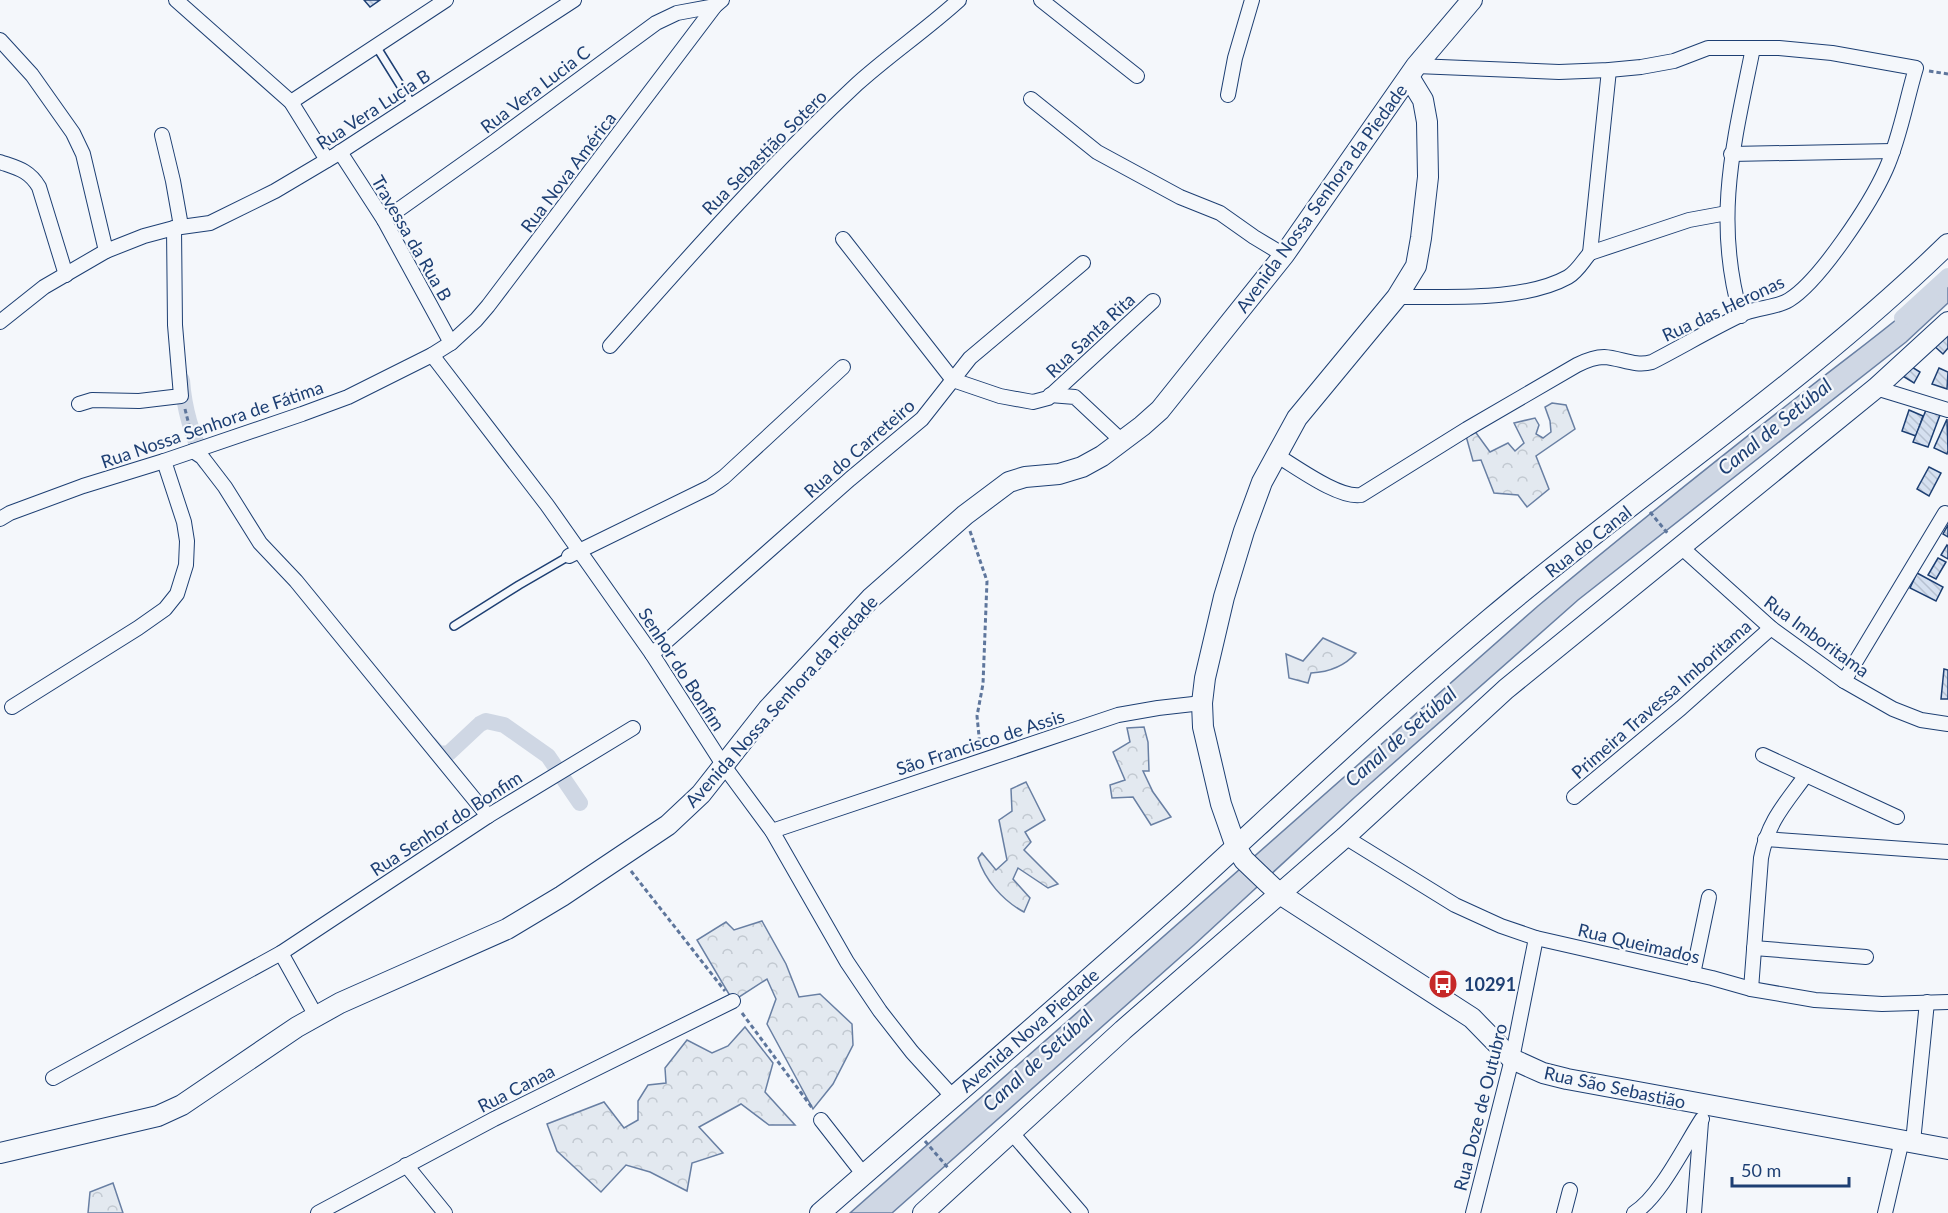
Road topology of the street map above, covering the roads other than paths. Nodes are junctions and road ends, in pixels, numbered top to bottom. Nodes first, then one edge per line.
1 (176, 0) edge
2 (446, 0) edge
3 (574, 0) edge
4 (958, 0) edge
5 (1041, 0) edge
6 (1252, 0) edge
7 (1472, 0) edge
8 (719, 3) edge
9 (0, 40) edge
10 (376, 46) junction
11 (1753, 48) junction
12 (1608, 70) junction
13 (1412, 71) junction
14 (1137, 76) dead end
15 (1228, 95) dead end
16 (1031, 99) dead end
17 (291, 102) junction
18 (412, 104) junction
19 (162, 135) dead end
20 (1893, 151) junction
21 (340, 152) junction
22 (1731, 154) junction
23 (327, 160) junction
24 (2, 165) edge
25 (1727, 213) junction
26 (384, 220) junction
27 (178, 227) junction
28 (843, 239) dead end
29 (1948, 244) edge
30 (106, 251) junction
31 (1590, 253) junction
32 (1284, 255) junction
33 (1083, 263) dead end
34 (66, 274) junction
35 (1397, 297) junction
36 (1153, 301) dead end
37 (1741, 315) junction
38 (0, 322) edge
39 (1948, 322) edge
40 (451, 343) junction
41 (610, 346) dead end
42 (432, 355) junction
43 (843, 367) dead end
44 (953, 380) junction
45 (1876, 388) junction
46 (1050, 395) junction
47 (79, 404) dead end
48 (1948, 410) edge
49 (1123, 442) junction
50 (199, 455) junction
51 (1276, 455) junction
52 (164, 461) junction
53 (1945, 513) dead end
54 (0, 519) edge
55 (1681, 547) junction
56 (575, 553) junction
57 (454, 626) dead end
58 (1771, 628) junction
59 (652, 654) junction
60 (1845, 681) junction
61 (1202, 703) junction
62 (12, 707) dead end
63 (1948, 724) edge
64 (633, 728) dead end
65 (1763, 755) dead end
66 (724, 766) junction
67 (1806, 775) junction
68 (1574, 797) dead end
69 (488, 816) junction
70 (1897, 817) dead end
71 (772, 831) junction
72 (1345, 837) junction
73 (1765, 839) junction
74 (1948, 852) edge
75 (1240, 853) junction
76 (1274, 888) junction
77 (1709, 897) dead end
78 (1536, 938) junction
79 (1754, 948) junction
80 (281, 953) junction
81 (1866, 957) dead end
82 (1693, 974) junction
83 (1751, 989) junction
84 (733, 1001) road end
85 (1927, 1002) junction
86 (1948, 1002) edge
87 (316, 1016) junction
88 (1512, 1059) junction
89 (53, 1078) dead end
90 (953, 1097) junction
91 (1703, 1112) junction
92 (821, 1120) road end
93 (1012, 1133) junction
94 (1907, 1141) junction
95 (1948, 1149) edge
96 (0, 1153) edge
97 (406, 1165) junction
98 (864, 1175) junction
99 (1570, 1190) dead end
100 (318, 1213) edge
101 (445, 1213) edge
102 (820, 1213) edge
103 (923, 1213) edge
104 (1082, 1213) edge
105 (1473, 1213) edge
106 (1564, 1213) edge
107 (1634, 1213) edge
108 (1694, 1213) edge
109 (1886, 1213) edge

1 - 17 street
2 - 10 street
3 - 18 street, Rua Vera Lucia B
4 - 41 street, Rua Sebastião Sotero
5 - 14 street
6 - 15 street
7 - 13 street, Avenida Nossa Senhora da Piedade
8 - 26 street, Rua Vera Lucia C
8 - 40 street, Rua Nova América
9 - 30 street
10 - 17 street
10 - 18 lane
11 - 12 street
11 - 20 street, Rua das Heronas
11 - 22 street
12 - 13 street
12 - 31 street
13 - 32 street, Avenida Nossa Senhora da Piedade
13 - 35 street
16 - 32 street
17 - 23 street
18 - 21 street, Rua Vera Lucia B
19 - 27 street
20 - 22 street
20 - 37 street, Rua das Heronas
21 - 23 street, Rua Vera Lucia B
21 - 26 street, Travessa da Rua B
22 - 25 street
23 - 27 street, Rua Vera Lucia B
24 - 34 street
25 - 31 street
25 - 37 street
26 - 40 street, Travessa da Rua B
27 - 30 street, Rua Vera Lucia B
27 - 47 street
28 - 44 street
29 - 75 street, Rua do Canal
30 - 34 street, Rua Vera Lucia B
31 - 35 street
32 - 49 street, Avenida Nossa Senhora da Piedade
33 - 44 street, Rua do Carreteiro
34 - 38 street, Rua Vera Lucia B
35 - 51 street
36 - 46 street, Rua Santa Rita
37 - 51 street, Rua das Heronas
39 - 45 street
40 - 42 street, Rua Nova América
42 - 50 street, Rua Nossa Senhora de Fátima
42 - 56 street, Senhor do Bonfim
43 - 56 street
44 - 46 street
44 - 59 street, Rua do Carreteiro
45 - 48 street
45 - 55 street
46 - 49 street
49 - 66 street, Avenida Nossa Senhora da Piedade
50 - 52 street, Rua Nossa Senhora de Fátima
50 - 69 street
51 - 61 street
52 - 54 street, Rua Nossa Senhora de Fátima
52 - 62 street
53 - 60 street
55 - 58 street, Rua Imboritama
55 - 72 street
56 - 57 lane
56 - 59 street, Senhor do Bonfim
58 - 60 street, Rua Imboritama
58 - 68 street, Primeira Travessa Imboritama
59 - 66 street, Senhor do Bonfim
60 - 63 street, Rua Imboritama
61 - 71 street, São Francisco de Assis
61 - 75 street
64 - 69 street, Rua Senhor do Bonfim
65 - 67 street
66 - 71 street, Senhor do Bonfim
66 - 87 street, Avenida Nossa Senhora da Piedade
67 - 70 street
67 - 73 street
69 - 80 street, Rua Senhor do Bonfim
71 - 90 street, Senhor do Bonfim
72 - 76 street
72 - 78 street, Rua Queimados
73 - 74 street
73 - 79 street
75 - 76 street, Rua São Sebastião
75 - 90 street, Avenida Nova Piedade
76 - 88 street, Rua São Sebastião
76 - 93 street
77 - 82 street
78 - 82 street, Rua Queimados
78 - 88 street, Rua Doze de Outubro
79 - 81 street
79 - 83 street
80 - 87 street
80 - 89 street, Rua Senhor do Bonfim
82 - 83 street, Rua Queimados
83 - 85 street, Rua Queimados
84 - 97 street, Rua Canaa
85 - 86 street, Rua Queimados
85 - 94 street
87 - 96 street, Avenida Nossa Senhora da Piedade
88 - 91 street, Rua São Sebastião
88 - 105 street, Rua Doze de Outubro
90 - 98 street, Avenida Nova Piedade
91 - 94 street, Rua São Sebastião
91 - 107 street
91 - 108 street
92 - 98 street
93 - 103 street
93 - 104 street
94 - 95 street, Rua São Sebastião
94 - 109 street
97 - 100 street, Rua Canaa
97 - 101 street
98 - 102 street, Avenida Nova Piedade
99 - 106 street

